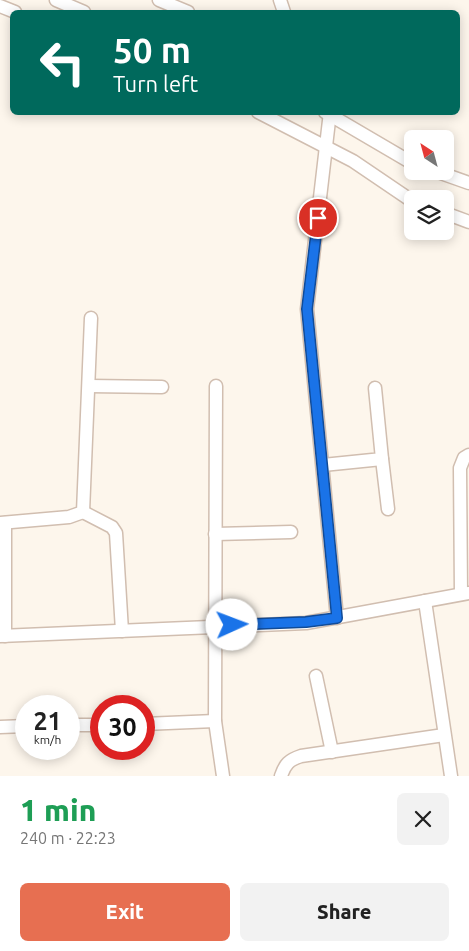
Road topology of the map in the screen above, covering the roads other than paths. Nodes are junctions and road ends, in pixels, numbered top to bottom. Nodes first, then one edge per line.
1 (56, 0) edge
2 (159, 0) edge
3 (79, 10) edge
4 (183, 10) edge
5 (264, 115) edge
6 (329, 115) edge
7 (332, 115) edge
8 (326, 146) junction
9 (404, 158) edge
10 (454, 178) edge
11 (469, 183) edge
12 (404, 195) edge
13 (454, 217) edge
14 (469, 222) edge
15 (91, 318) dead end
16 (89, 386) junction
17 (216, 386) dead end
18 (162, 387) dead end
19 (375, 388) dead end
20 (469, 455) edge
21 (382, 459) junction
22 (323, 465) junction
23 (388, 509) dead end
24 (83, 512) junction
25 (2, 523) edge
26 (291, 532) dead end
27 (215, 534) junction
28 (465, 593) edge
29 (426, 601) junction
30 (337, 618) junction
31 (214, 625) junction
32 (122, 631) junction
33 (3, 636) edge
34 (316, 676) dead end
35 (215, 721) junction
36 (155, 724) edge
37 (15, 726) edge
38 (0, 727) edge
39 (444, 735) junction
40 (332, 752) junction
41 (223, 776) edge
42 (281, 776) edge
43 (451, 776) edge

1 - 3 street
2 - 4 street
5 - 8 street
6 - 8 street
7 - 9 street
8 - 12 street
8 - 22 street
10 - 11 street
13 - 14 street
15 - 16 street
16 - 18 street
16 - 24 street
17 - 27 street
19 - 21 street
20 - 28 street
21 - 22 street
21 - 23 street
22 - 30 street
24 - 25 street
24 - 32 street
25 - 33 street
26 - 27 street
27 - 31 street
28 - 29 street
29 - 30 street
29 - 39 street
30 - 31 street
31 - 32 street
31 - 35 street
32 - 33 street
34 - 40 street
35 - 36 street
35 - 41 street
37 - 38 street
39 - 40 street
39 - 43 street
40 - 42 street

